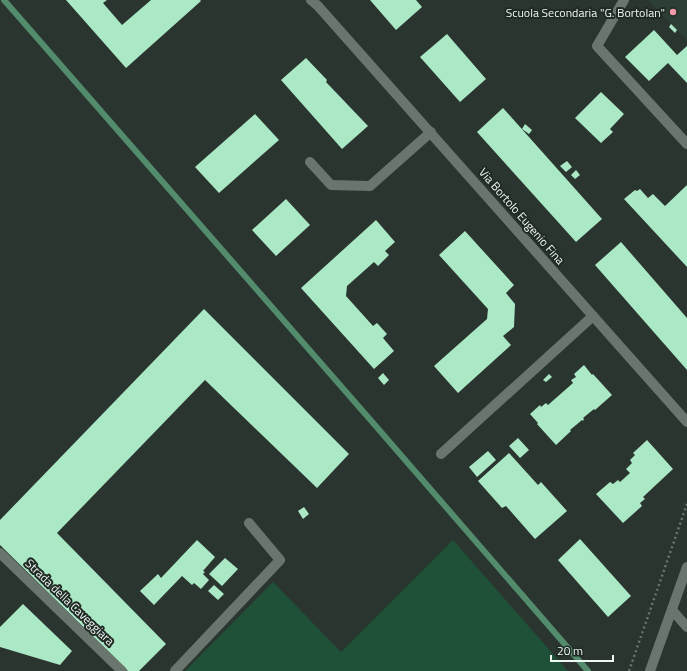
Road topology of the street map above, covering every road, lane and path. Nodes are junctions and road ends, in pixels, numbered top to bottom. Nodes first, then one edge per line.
1 (310, 0) edge
2 (624, 0) edge
3 (431, 132) junction
4 (687, 144) edge
5 (310, 162) dead end
6 (593, 316) junction
7 (687, 422) edge
8 (441, 454) dead end
9 (687, 504) edge
10 (249, 523) dead end
11 (0, 553) edge
12 (687, 567) edge
13 (672, 610) junction
14 (687, 627) edge
15 (122, 671) edge
16 (175, 671) edge
17 (629, 671) edge
18 (650, 671) edge

1 - 3 street, Via Bortolo Eugenio Fina
2 - 4 street
3 - 5 street
3 - 6 street, Via Bortolo Eugenio Fina
6 - 7 street, Via Bortolo Eugenio Fina
6 - 8 street
9 - 17 path
10 - 16 street
11 - 15 street, Strada della Caveggiara
12 - 13 street
13 - 14 street
13 - 18 street

